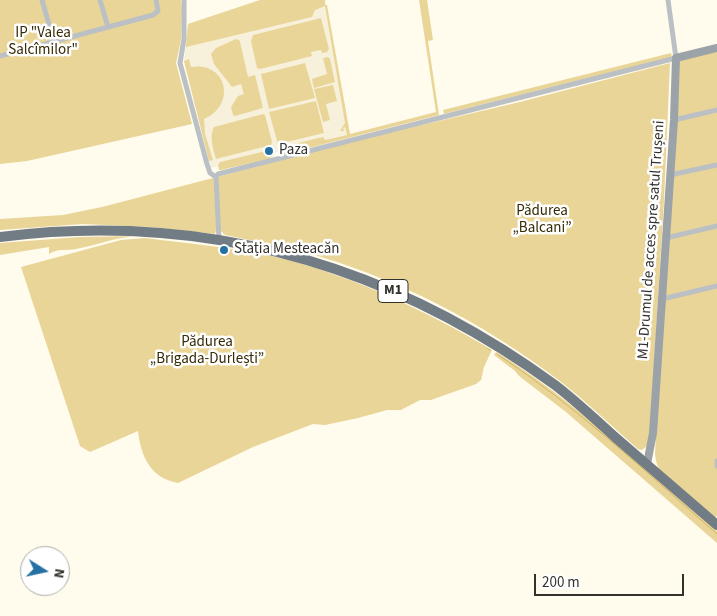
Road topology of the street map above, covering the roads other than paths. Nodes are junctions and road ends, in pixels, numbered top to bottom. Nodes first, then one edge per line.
1 (42, 0) edge
2 (100, 0) edge
3 (156, 0) edge
4 (184, 0) edge
5 (668, 0) edge
6 (108, 27) junction
7 (54, 42) junction
8 (0, 48) edge
9 (717, 48) edge
10 (1, 56) edge
11 (676, 58) junction
12 (717, 110) edge
13 (674, 120) junction
14 (717, 165) edge
15 (670, 175) junction
16 (216, 178) junction
17 (717, 226) edge
18 (0, 237) edge
19 (666, 238) junction
20 (219, 240) junction
21 (717, 286) edge
22 (662, 298) junction
23 (717, 461) edge
24 (647, 464) junction
25 (717, 466) edge
26 (717, 525) edge

1 - 7 street
2 - 6 street
3 - 6 street
4 - 16 street
5 - 11 street
6 - 7 street
7 - 10 street
8 - 10 street
9 - 11 street
11 - 13 street, M1-Drumul de acces spre satul Trușeni
11 - 16 street
12 - 13 street
13 - 15 street, M1-Drumul de acces spre satul Trușeni
14 - 15 street
15 - 19 street, M1-Drumul de acces spre satul Trușeni
16 - 20 street
17 - 19 street
18 - 20 highway, M1
19 - 22 street, M1-Drumul de acces spre satul Trușeni
20 - 24 highway, M1
21 - 22 street
22 - 24 street, M1-Drumul de acces spre satul Trușeni
23 - 25 street
24 - 26 highway, M1

